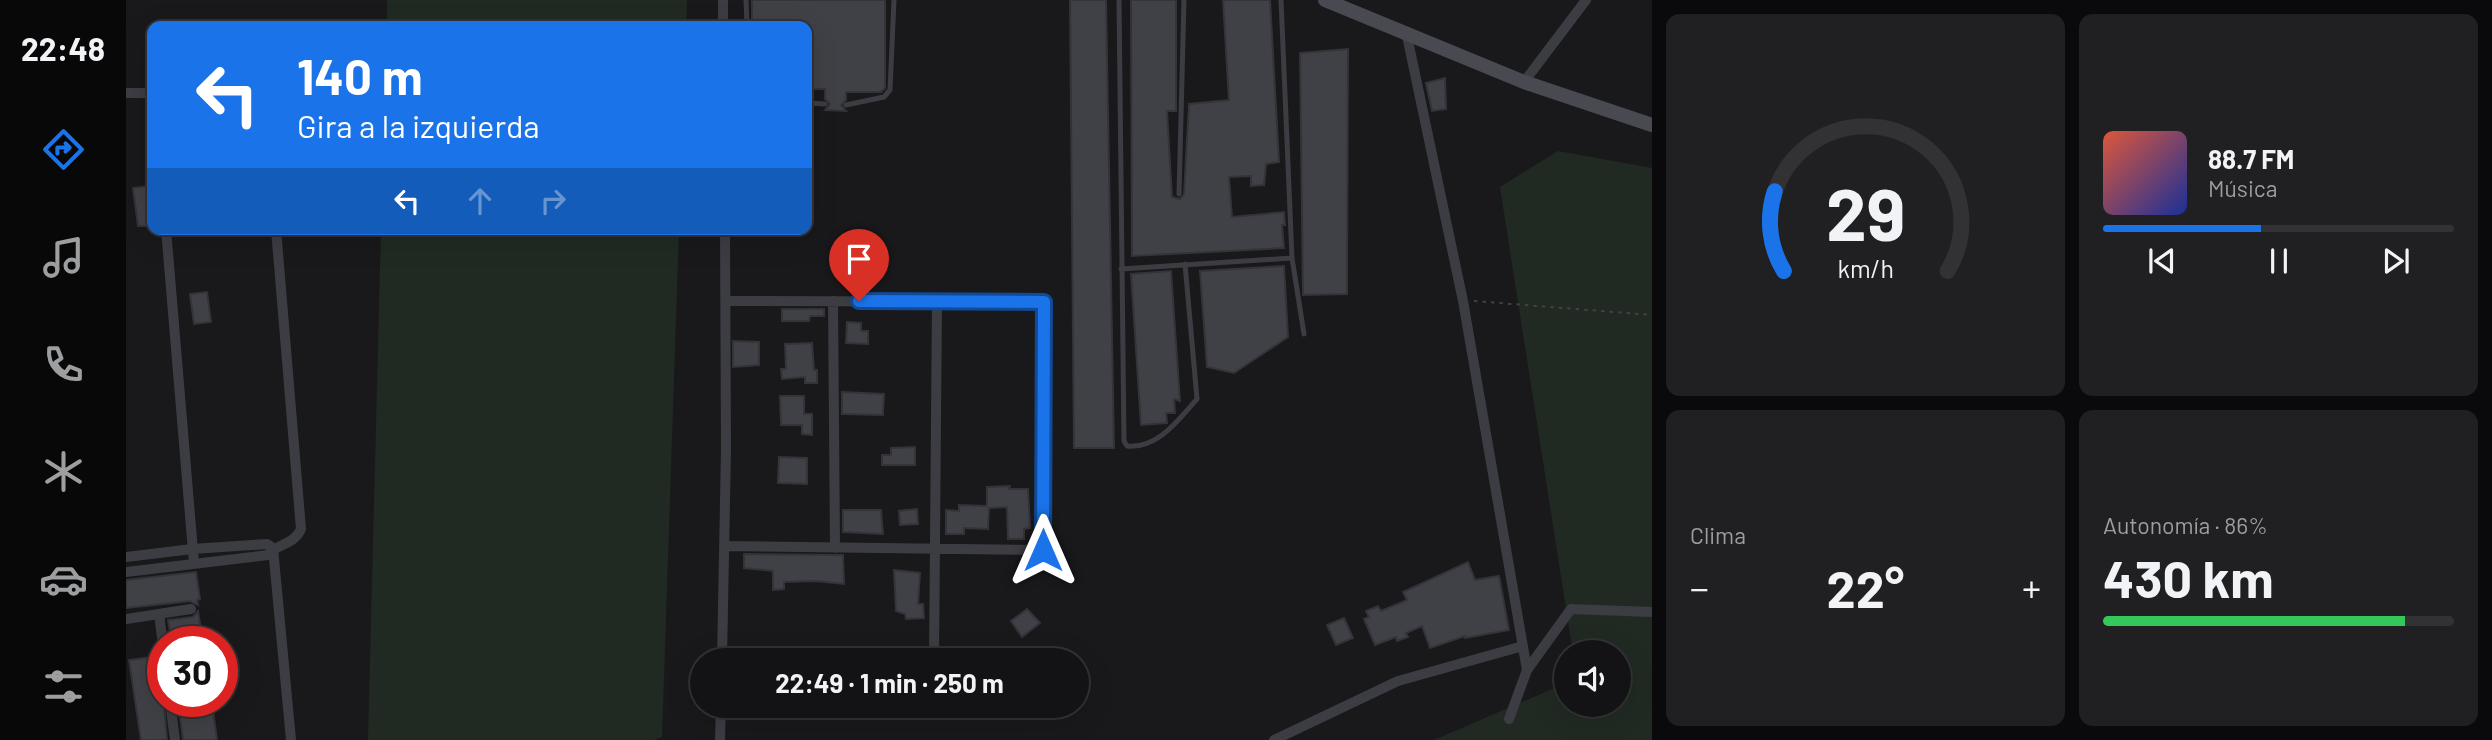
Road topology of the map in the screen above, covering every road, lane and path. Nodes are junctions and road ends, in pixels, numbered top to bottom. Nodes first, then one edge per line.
1 (723, 0) edge
2 (746, 0) edge
3 (894, 0) edge
4 (1119, 0) edge
5 (1184, 0) edge
6 (1282, 0) edge
7 (1325, 0) edge
8 (1586, 0) edge
9 (723, 21) edge
10 (747, 21) edge
11 (1407, 36) junction
12 (1524, 82) junction
13 (126, 93) edge
14 (147, 93) edge
15 (812, 103) edge
16 (825, 104) dead end
17 (846, 105) dead end
18 (1652, 125) edge
19 (1179, 194) dead end
20 (166, 235) edge
21 (277, 235) edge
22 (725, 235) edge
23 (1292, 258) junction
24 (1185, 264) junction
25 (1121, 269) junction
26 (1463, 300) junction
27 (726, 301) junction
28 (834, 301) junction
29 (937, 301) junction
30 (1652, 315) edge
31 (1304, 334) dead end
32 (725, 546) junction
33 (274, 548) junction
34 (835, 548) junction
35 (192, 549) junction
36 (935, 549) junction
37 (126, 557) edge
38 (194, 563) junction
39 (126, 572) edge
40 (191, 609) dead end
41 (1652, 612) edge
42 (159, 614) junction
43 (126, 619) edge
44 (161, 626) edge
45 (1523, 646) junction
46 (722, 648) edge
47 (934, 648) edge
48 (1527, 670) junction
49 (172, 717) edge
50 (721, 718) edge
51 (1509, 719) dead end
52 (175, 740) edge
53 (291, 740) edge
54 (720, 740) edge
55 (1274, 740) edge

1 - 9 street
2 - 10 lane
3 - 17 lane
4 - 25 lane
5 - 19 lane
6 - 23 lane
7 - 11 main road
8 - 12 street
11 - 12 main road
11 - 26 street
12 - 18 main road
13 - 14 street
15 - 16 lane
20 - 35 street
21 - 33 street
22 - 27 street
23 - 24 lane
23 - 31 lane
24 - 25 lane
24 - 25 lane
26 - 30 path
26 - 45 street
27 - 28 street
27 - 32 street
28 - 29 street
28 - 34 street
29 - 36 street
29 - 36 street
32 - 34 street
32 - 46 street
33 - 35 street
33 - 38 street
33 - 53 street
34 - 36 street
35 - 37 street
35 - 38 street
36 - 47 street
38 - 39 street
40 - 42 street
41 - 48 street
42 - 43 street
42 - 44 street
45 - 48 street
45 - 55 street
48 - 51 street
49 - 52 street
50 - 54 street

